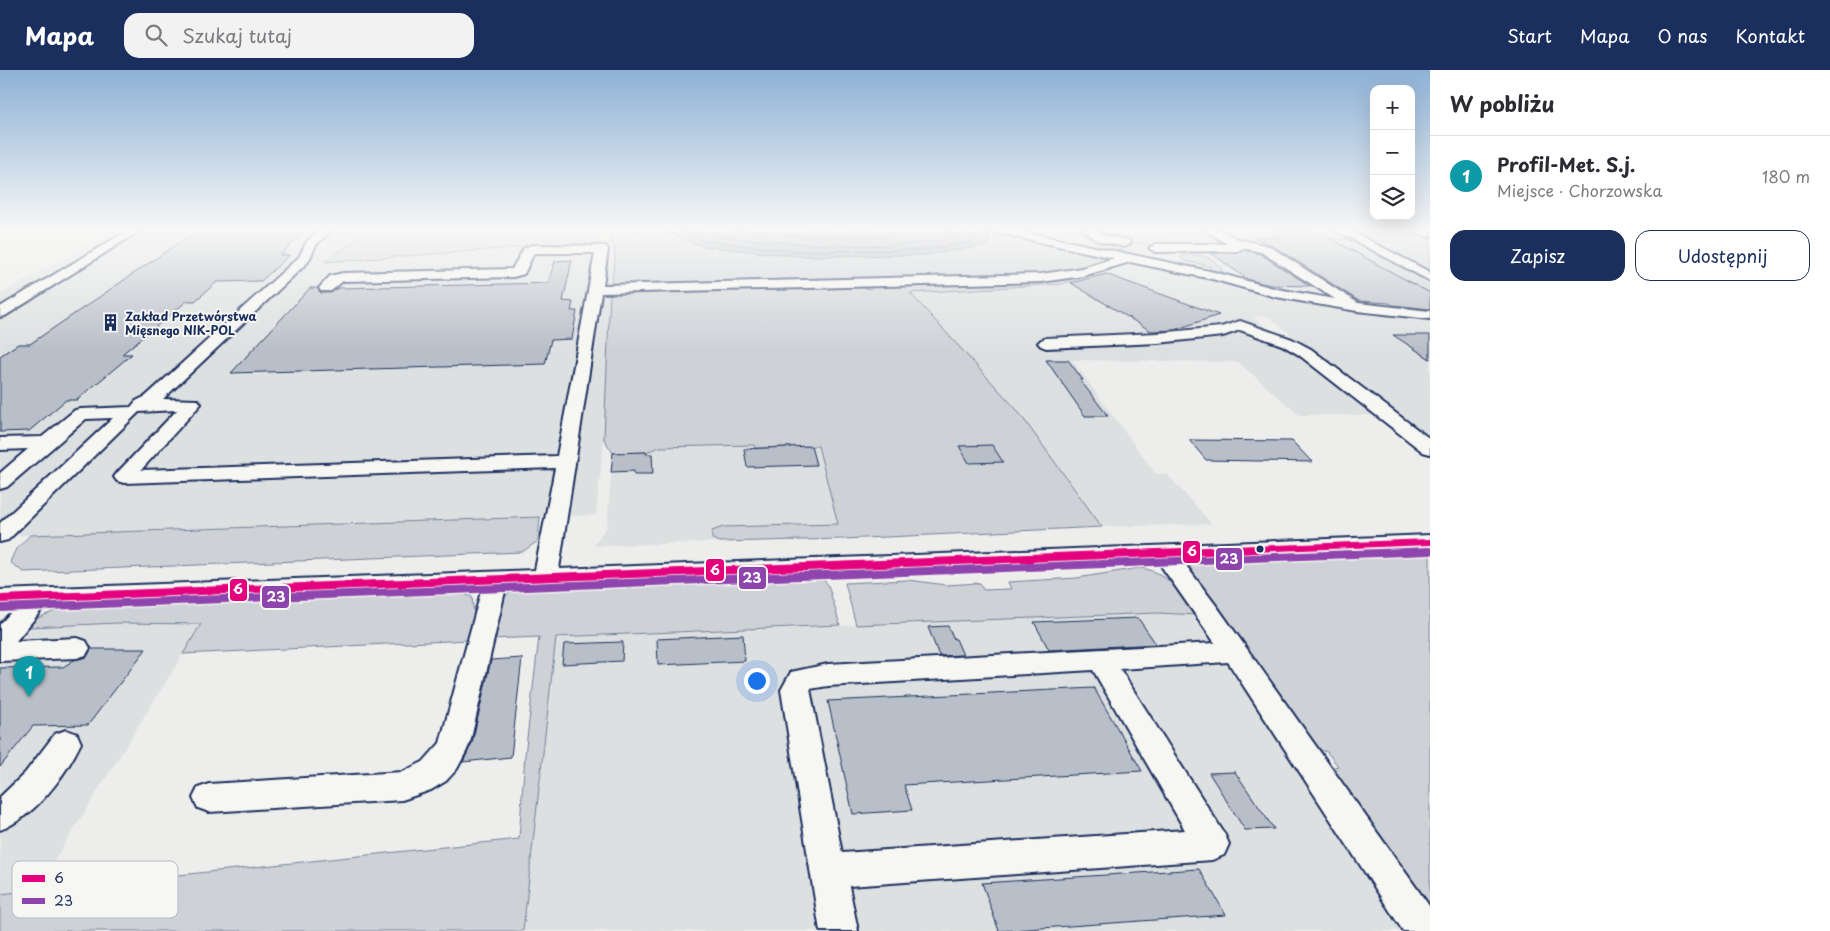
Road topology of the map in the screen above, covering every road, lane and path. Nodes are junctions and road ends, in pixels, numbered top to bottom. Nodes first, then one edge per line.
1 (72, 269) edge
2 (293, 269) edge
3 (520, 269) edge
4 (598, 269) edge
5 (1093, 269) edge
6 (1183, 269) edge
7 (1297, 269) edge
8 (1415, 269) edge
9 (1192, 271) joint
10 (1430, 277) edge
11 (326, 288) dead end
12 (595, 289) junction
13 (1358, 307) junction
14 (0, 313) edge
15 (1430, 315) edge
16 (1046, 343) dead end
17 (136, 409) junction
18 (46, 443) junction
19 (0, 444) edge
20 (1430, 448) edge
21 (566, 462) junction
22 (0, 483) edge
23 (0, 535) edge
24 (1430, 542) edge
25 (1163, 552) junction
26 (546, 577) junction
27 (496, 579) junction
28 (38, 598) junction
29 (0, 599) edge
30 (0, 641) edge
31 (76, 648) dead end
32 (0, 651) edge
33 (1234, 652) junction
34 (1101, 660) junction
35 (66, 743) dead end
36 (210, 798) dead end
37 (0, 815) edge
38 (829, 871) junction
39 (839, 931) edge
40 (1425, 931) edge

1 - 14 street
2 - 17 street
3 - 11 street
4 - 12 street
5 - 12 street
6 - 9 street
7 - 13 street
8 - 10 street
9 - 13 street
12 - 21 street
13 - 15 street
16 - 20 street
17 - 18 street
17 - 21 street
17 - 23 street
18 - 19 street
18 - 22 street
21 - 26 street
24 - 25 street
25 - 26 street
25 - 33 street
26 - 27 street
27 - 28 street
27 - 36 street
28 - 29 street
28 - 30 street
31 - 32 street
33 - 34 street
33 - 40 street
34 - 38 street
34 - 38 street
35 - 37 street
38 - 39 street

